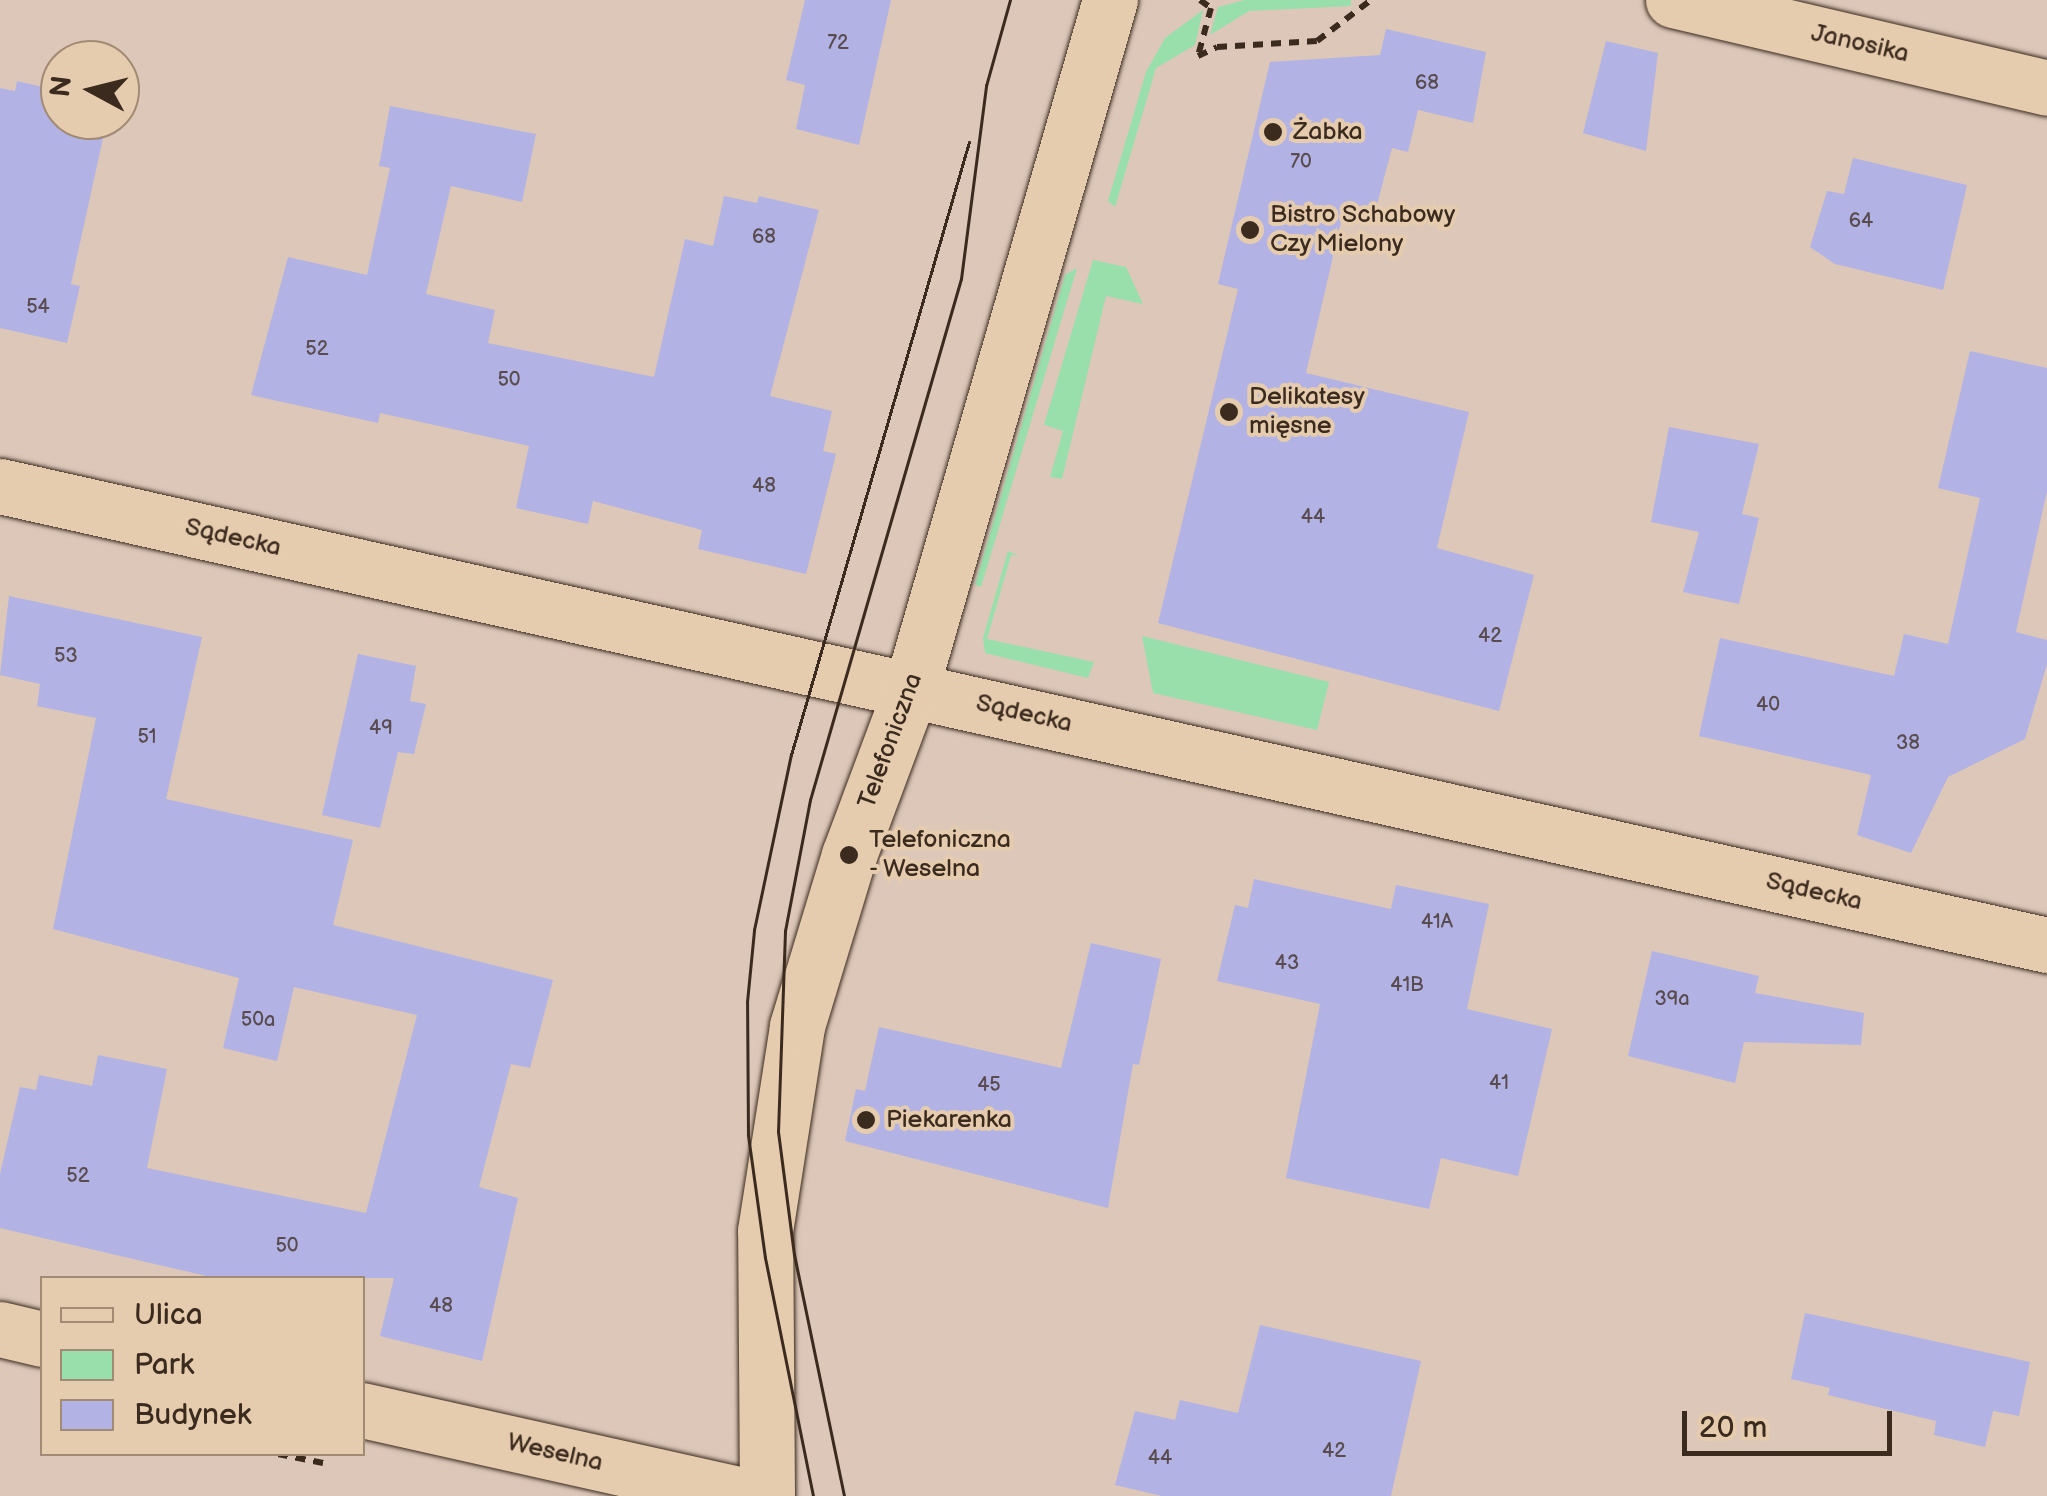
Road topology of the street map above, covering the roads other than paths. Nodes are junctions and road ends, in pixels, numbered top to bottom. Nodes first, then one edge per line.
1 (1110, 0) edge
2 (1673, 0) edge
3 (2047, 88) edge
4 (0, 486) edge
5 (911, 689) junction
6 (2047, 945) edge
7 (0, 1329) edge
8 (40, 1339) edge
9 (365, 1411) edge
10 (747, 1496) edge
11 (768, 1496) edge

1 - 5 street, Telefoniczna
2 - 3 street, Janosika
4 - 5 street, Sądecka
5 - 6 street, Sądecka
5 - 11 street, Telefoniczna
7 - 8 street
9 - 10 street, Weselna

